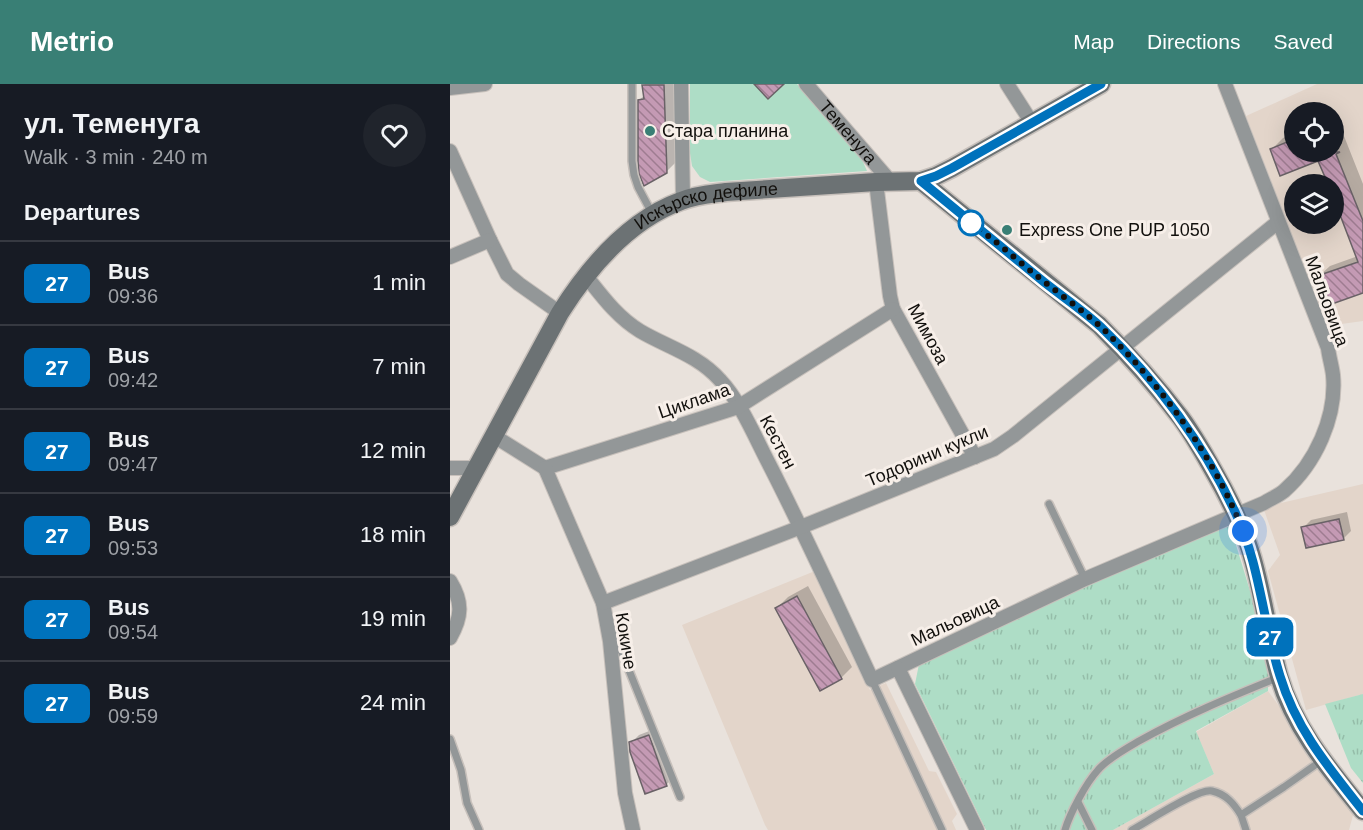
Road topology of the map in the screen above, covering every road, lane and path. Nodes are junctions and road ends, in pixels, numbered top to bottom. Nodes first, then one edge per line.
1 (485, 84) edge
2 (632, 84) edge
3 (681, 84) edge
4 (806, 84) edge
5 (1007, 84) edge
6 (1101, 84) edge
7 (1225, 84) edge
8 (450, 88) edge
9 (1032, 123) junction
10 (450, 151) edge
11 (883, 181) junction
12 (921, 181) junction
13 (683, 200) junction
14 (653, 215) junction
15 (1278, 222) junction
16 (490, 240) junction
17 (450, 257) edge
18 (586, 276) junction
19 (894, 309) junction
20 (560, 313) junction
21 (1121, 348) junction
22 (738, 406) junction
23 (494, 436) junction
24 (975, 457) junction
25 (450, 468) edge
26 (477, 468) junction
27 (545, 468) junction
28 (1049, 504) dead end
29 (1237, 514) junction
30 (450, 517) edge
31 (801, 527) junction
32 (1085, 579) junction
33 (450, 581) edge
34 (603, 603) junction
35 (450, 638) edge
36 (898, 668) junction
37 (1280, 677) junction
38 (872, 680) junction
39 (450, 739) edge
40 (1323, 760) junction
41 (680, 797) dead end
42 (1078, 802) junction
43 (1363, 811) edge
44 (1240, 815) junction
45 (479, 830) edge
46 (633, 830) edge
47 (942, 830) edge
48 (977, 830) edge
49 (1065, 830) edge
50 (1092, 830) edge
51 (1132, 830) edge
52 (1246, 830) edge

1 - 8 street
2 - 14 lane
3 - 13 street
4 - 11 street, Теменуга
5 - 9 street
6 - 9 main road, Искърско дефиле
7 - 15 street, Мальовица
9 - 12 main road, Искърско дефиле
10 - 16 street
11 - 12 main road, Искърско дефиле
11 - 13 main road, Искърско дефиле
11 - 19 street, Мимоза
12 - 21 main road
13 - 14 main road, Искърско дефиле
14 - 18 main road, Искърско дефиле
15 - 21 street, Тодорини кукли
15 - 29 street, Мальовица
16 - 17 street
16 - 20 street
18 - 20 main road, Искърско дефиле
18 - 22 street, Кестен
19 - 22 street, Циклама
19 - 24 street, Мимоза
20 - 23 main road, Искърско дефиле
21 - 24 street, Тодорини кукли
21 - 29 main road
22 - 27 street, Циклама
22 - 31 street, Кестен
23 - 26 main road, Искърско дефиле
23 - 27 street
24 - 31 street, Тодорини кукли
25 - 26 street
26 - 30 main road, Искърско дефиле
27 - 34 street, Кокиче
28 - 32 lane
29 - 32 street, Мальовица
29 - 37 main road
31 - 34 street, Тодорини кукли
31 - 38 street, Кестен
32 - 36 street, Мальовица
33 - 35 street
34 - 41 lane
34 - 46 street, Кокиче
36 - 38 street, Мальовица
36 - 48 street
37 - 40 main road
37 - 42 lane
38 - 47 lane
39 - 45 lane
40 - 43 main road
40 - 44 lane
42 - 49 lane
42 - 50 lane
44 - 51 lane
44 - 52 lane

